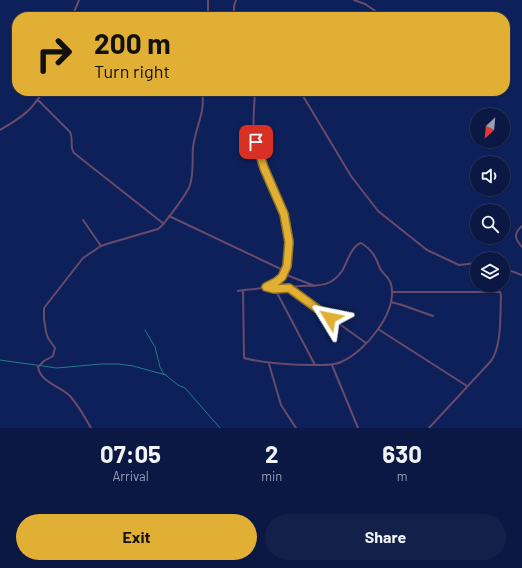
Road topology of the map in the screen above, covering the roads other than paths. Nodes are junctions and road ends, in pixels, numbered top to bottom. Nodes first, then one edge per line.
1 (79, 0) edge
2 (208, 0) edge
3 (236, 0) edge
4 (354, 0) edge
5 (74, 12) edge
6 (208, 12) edge
7 (234, 12) edge
8 (377, 12) edge
9 (40, 96) edge
10 (203, 96) edge
11 (254, 96) edge
12 (303, 96) edge
13 (38, 100) junction
14 (0, 130) edge
15 (169, 216) junction
16 (83, 220) dead end
17 (164, 224) junction
18 (522, 226) edge
19 (101, 246) junction
20 (522, 247) edge
21 (470, 264) edge
22 (510, 271) edge
23 (284, 273) junction
24 (522, 275) edge
25 (316, 286) junction
26 (266, 287) junction
27 (289, 288) junction
28 (275, 289) junction
29 (243, 290) junction
30 (238, 291) dead end
31 (392, 292) junction
32 (470, 292) edge
33 (500, 292) edge
34 (391, 302) junction
35 (433, 316) dead end
36 (378, 329) junction
37 (366, 343) junction
38 (269, 364) junction
39 (315, 365) junction
40 (332, 365) junction
41 (467, 386) junction
42 (91, 428) edge
43 (296, 428) edge
44 (358, 428) edge
45 (429, 428) edge

1 - 5 street
2 - 6 street
3 - 7 street
4 - 8 street
9 - 13 street
10 - 15 street
11 - 23 street
12 - 21 street
13 - 14 street
13 - 17 street
15 - 17 street
15 - 23 street
16 - 19 street
17 - 19 street
18 - 20 street
19 - 42 street
22 - 24 street
23 - 25 street
23 - 26 street
25 - 27 street
25 - 31 street
26 - 28 street
26 - 29 street
27 - 28 street
27 - 37 street
28 - 39 street
29 - 30 street
29 - 38 street
31 - 32 street
31 - 34 street
33 - 41 street
34 - 35 street
34 - 36 street
36 - 37 street
36 - 41 street
37 - 40 street
38 - 39 street
38 - 43 street
39 - 40 street
40 - 44 street
41 - 45 street

